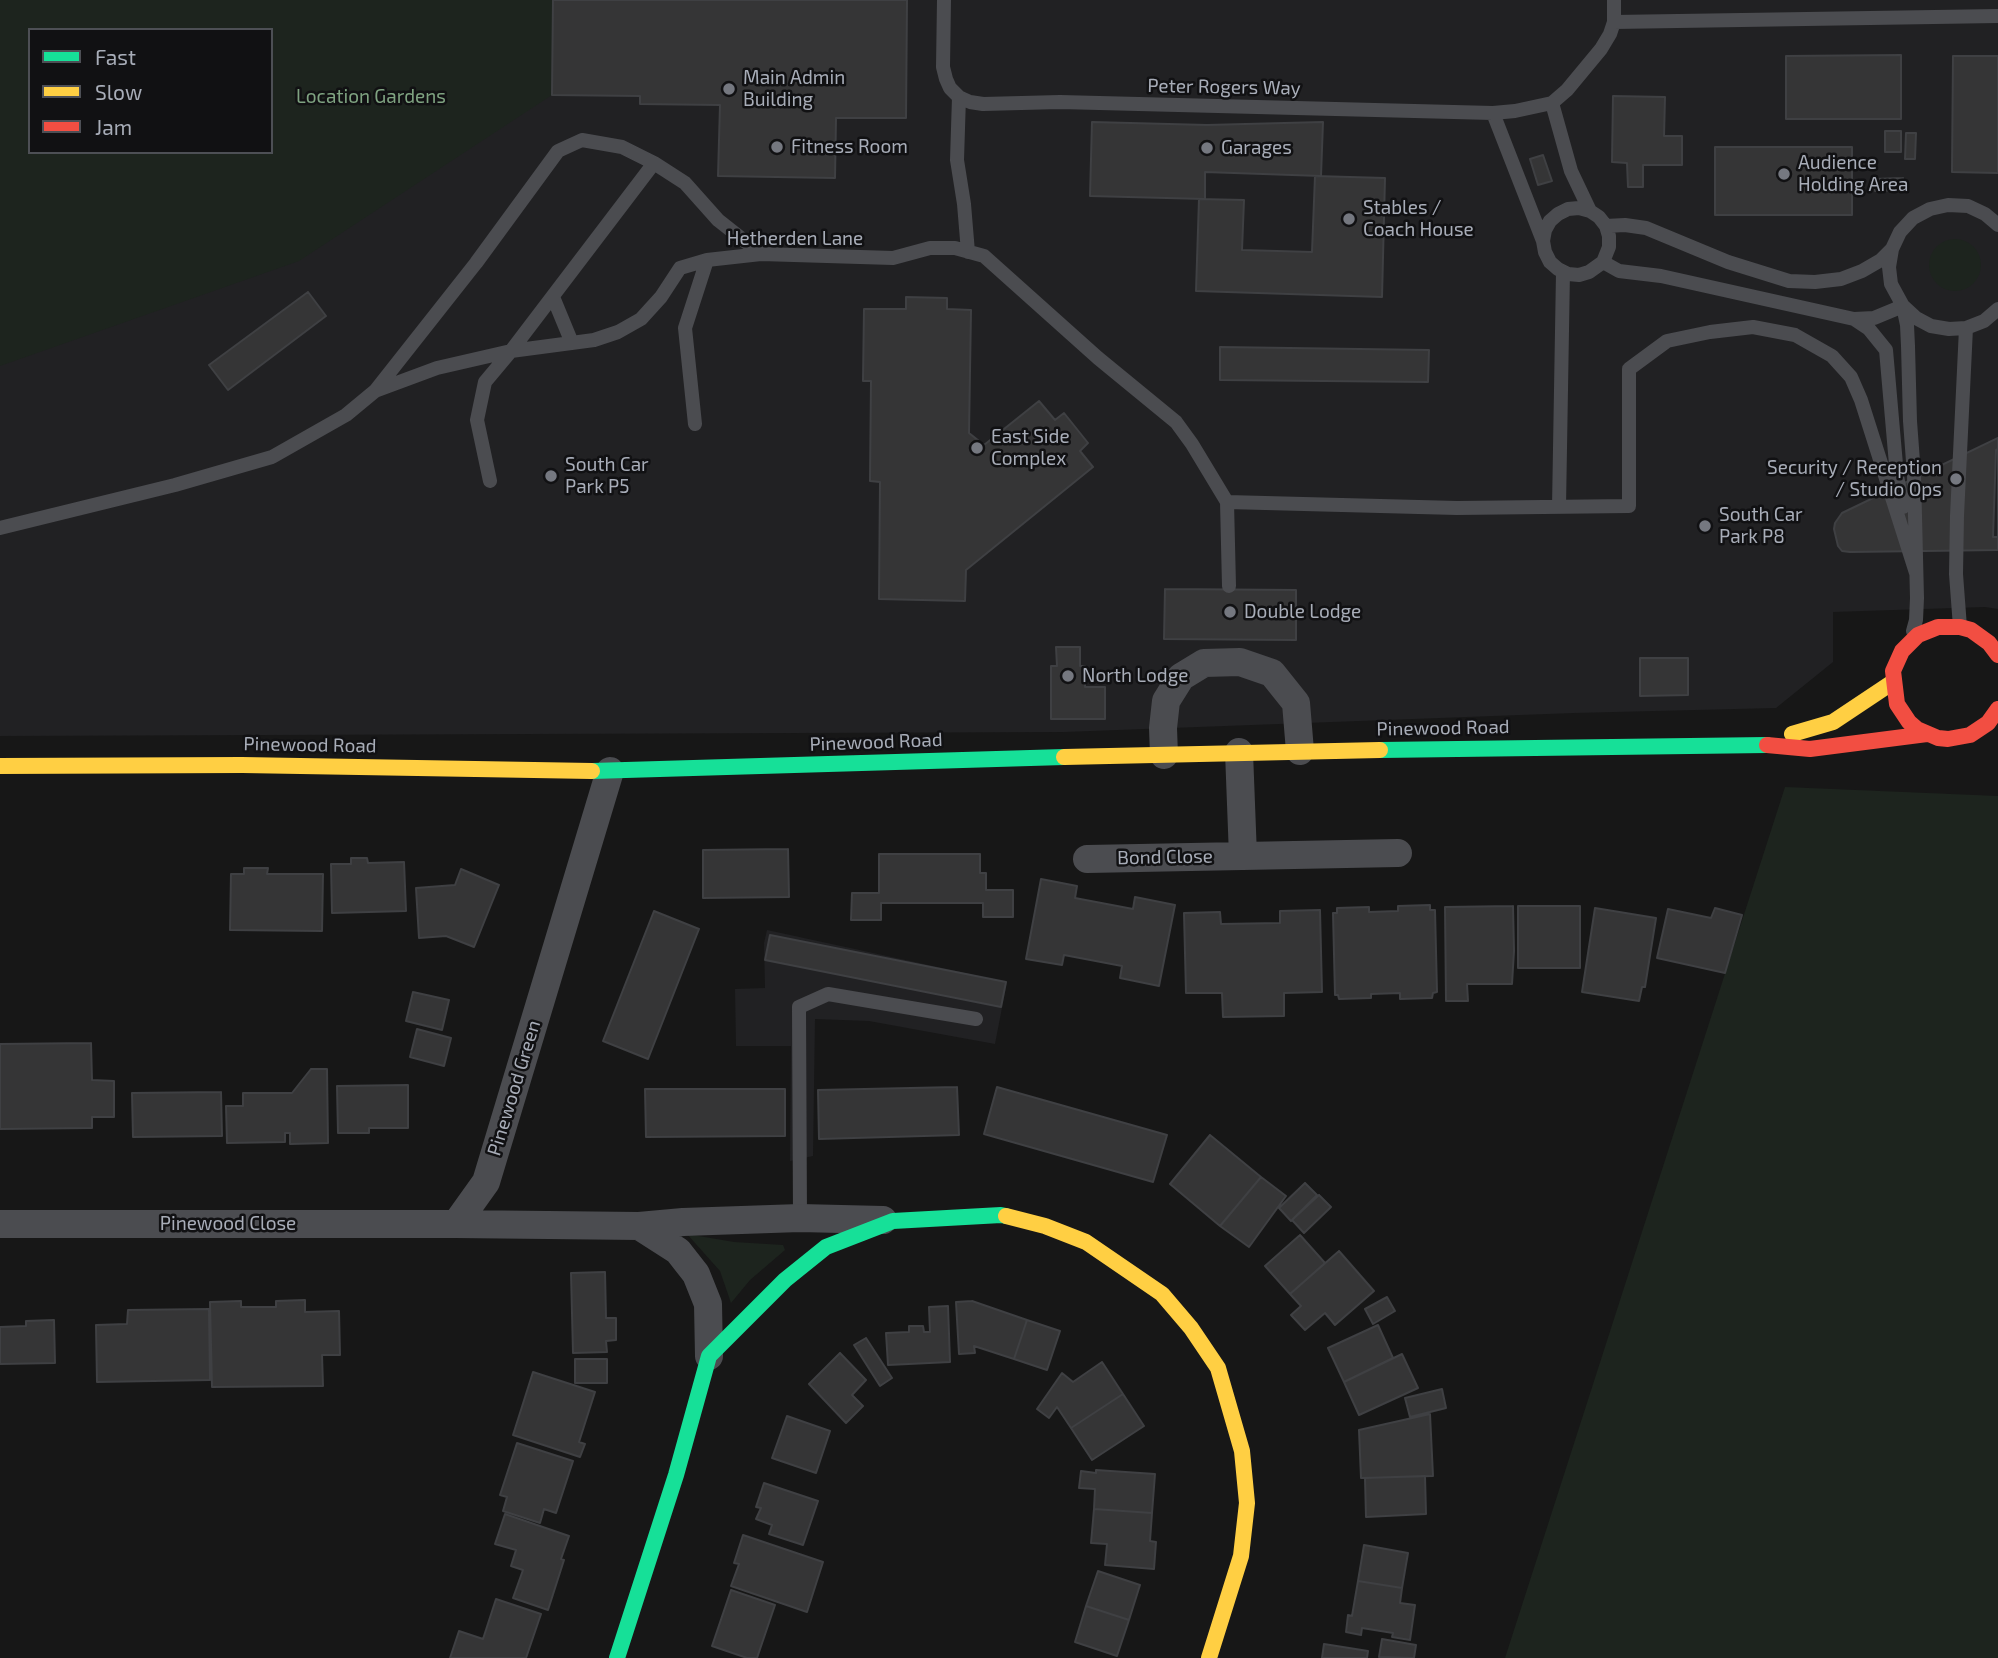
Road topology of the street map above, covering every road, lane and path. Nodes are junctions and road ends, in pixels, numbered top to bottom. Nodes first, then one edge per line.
1 (944, 0) edge
2 (1614, 0) edge
3 (1998, 16) edge
4 (1614, 22) junction
5 (959, 97) junction
6 (1545, 105) junction
7 (1493, 113) junction
8 (654, 163) junction
9 (1590, 211) junction
10 (1998, 225) edge
11 (1606, 226) junction
12 (1543, 241) junction
13 (1892, 250) junction
14 (968, 252) junction
15 (761, 254) junction
16 (707, 260) junction
17 (1603, 262) junction
18 (1563, 272) junction
19 (552, 297) junction
20 (1903, 306) junction
21 (1998, 309) edge
22 (1853, 319) junction
23 (1966, 328) junction
24 (572, 342) junction
25 (511, 351) junction
26 (375, 391) junction
27 (695, 424) dead end
28 (490, 481) dead end
29 (1227, 502) junction
30 (1559, 507) junction
31 (0, 528) edge
32 (1916, 573) junction
33 (1229, 586) dead end
34 (1960, 627) junction
35 (1909, 642) junction
36 (1995, 649) edge
37 (1893, 682) junction
38 (1995, 718) edge
39 (1927, 734) junction
40 (1753, 744) junction
41 (1300, 751) junction
42 (1239, 752) junction
43 (1164, 755) junction
44 (0, 766) edge
45 (610, 771) junction
46 (1398, 853) dead end
47 (1242, 856) junction
48 (1087, 859) dead end
49 (976, 1019) dead end
50 (800, 1218) junction
51 (893, 1221) junction
52 (0, 1224) edge
53 (456, 1224) junction
54 (639, 1226) junction
55 (709, 1356) junction
56 (617, 1658) edge
57 (1209, 1658) edge

1 - 5 lane
2 - 4 lane
3 - 4 lane
4 - 6 lane
5 - 7 lane, Peter Rogers Way
5 - 14 lane
6 - 7 lane, Peter Rogers Way
6 - 9 lane
7 - 12 lane
8 - 15 lane
8 - 19 lane
8 - 26 lane
9 - 11 lane
9 - 12 lane
10 - 13 lane
11 - 13 lane
11 - 17 lane
12 - 18 lane
13 - 20 lane
14 - 15 lane, Hetherden Lane
14 - 29 lane, Hetherden Lane
15 - 16 lane, Hetherden Lane
16 - 24 lane, Hetherden Lane
16 - 27 lane
17 - 18 lane
17 - 22 lane
18 - 30 lane
19 - 24 lane
19 - 25 lane
20 - 22 lane
20 - 23 lane
20 - 32 lane
21 - 23 lane
22 - 32 lane
23 - 34 lane
24 - 25 lane, Hetherden Lane
25 - 26 lane, Hetherden Lane
25 - 28 lane
26 - 31 lane
29 - 30 lane
29 - 33 lane
30 - 32 lane
32 - 35 lane
34 - 35 street
34 - 36 street
35 - 37 street
37 - 39 street
37 - 40 street, Pinewood Road
38 - 39 street, Pinewood Road
39 - 40 street, Pinewood Road
40 - 41 street, Pinewood Road
41 - 42 street, Pinewood Road
41 - 43 street
42 - 43 street, Pinewood Road
42 - 47 street
43 - 45 street, Pinewood Road
44 - 45 street, Pinewood Road
45 - 53 street, Pinewood Green
46 - 47 street, Bond Close
47 - 48 street, Bond Close
49 - 50 lane
50 - 51 street
50 - 54 street
51 - 55 street
51 - 57 street
52 - 53 street, Pinewood Close
53 - 54 street
54 - 55 street
55 - 56 street

